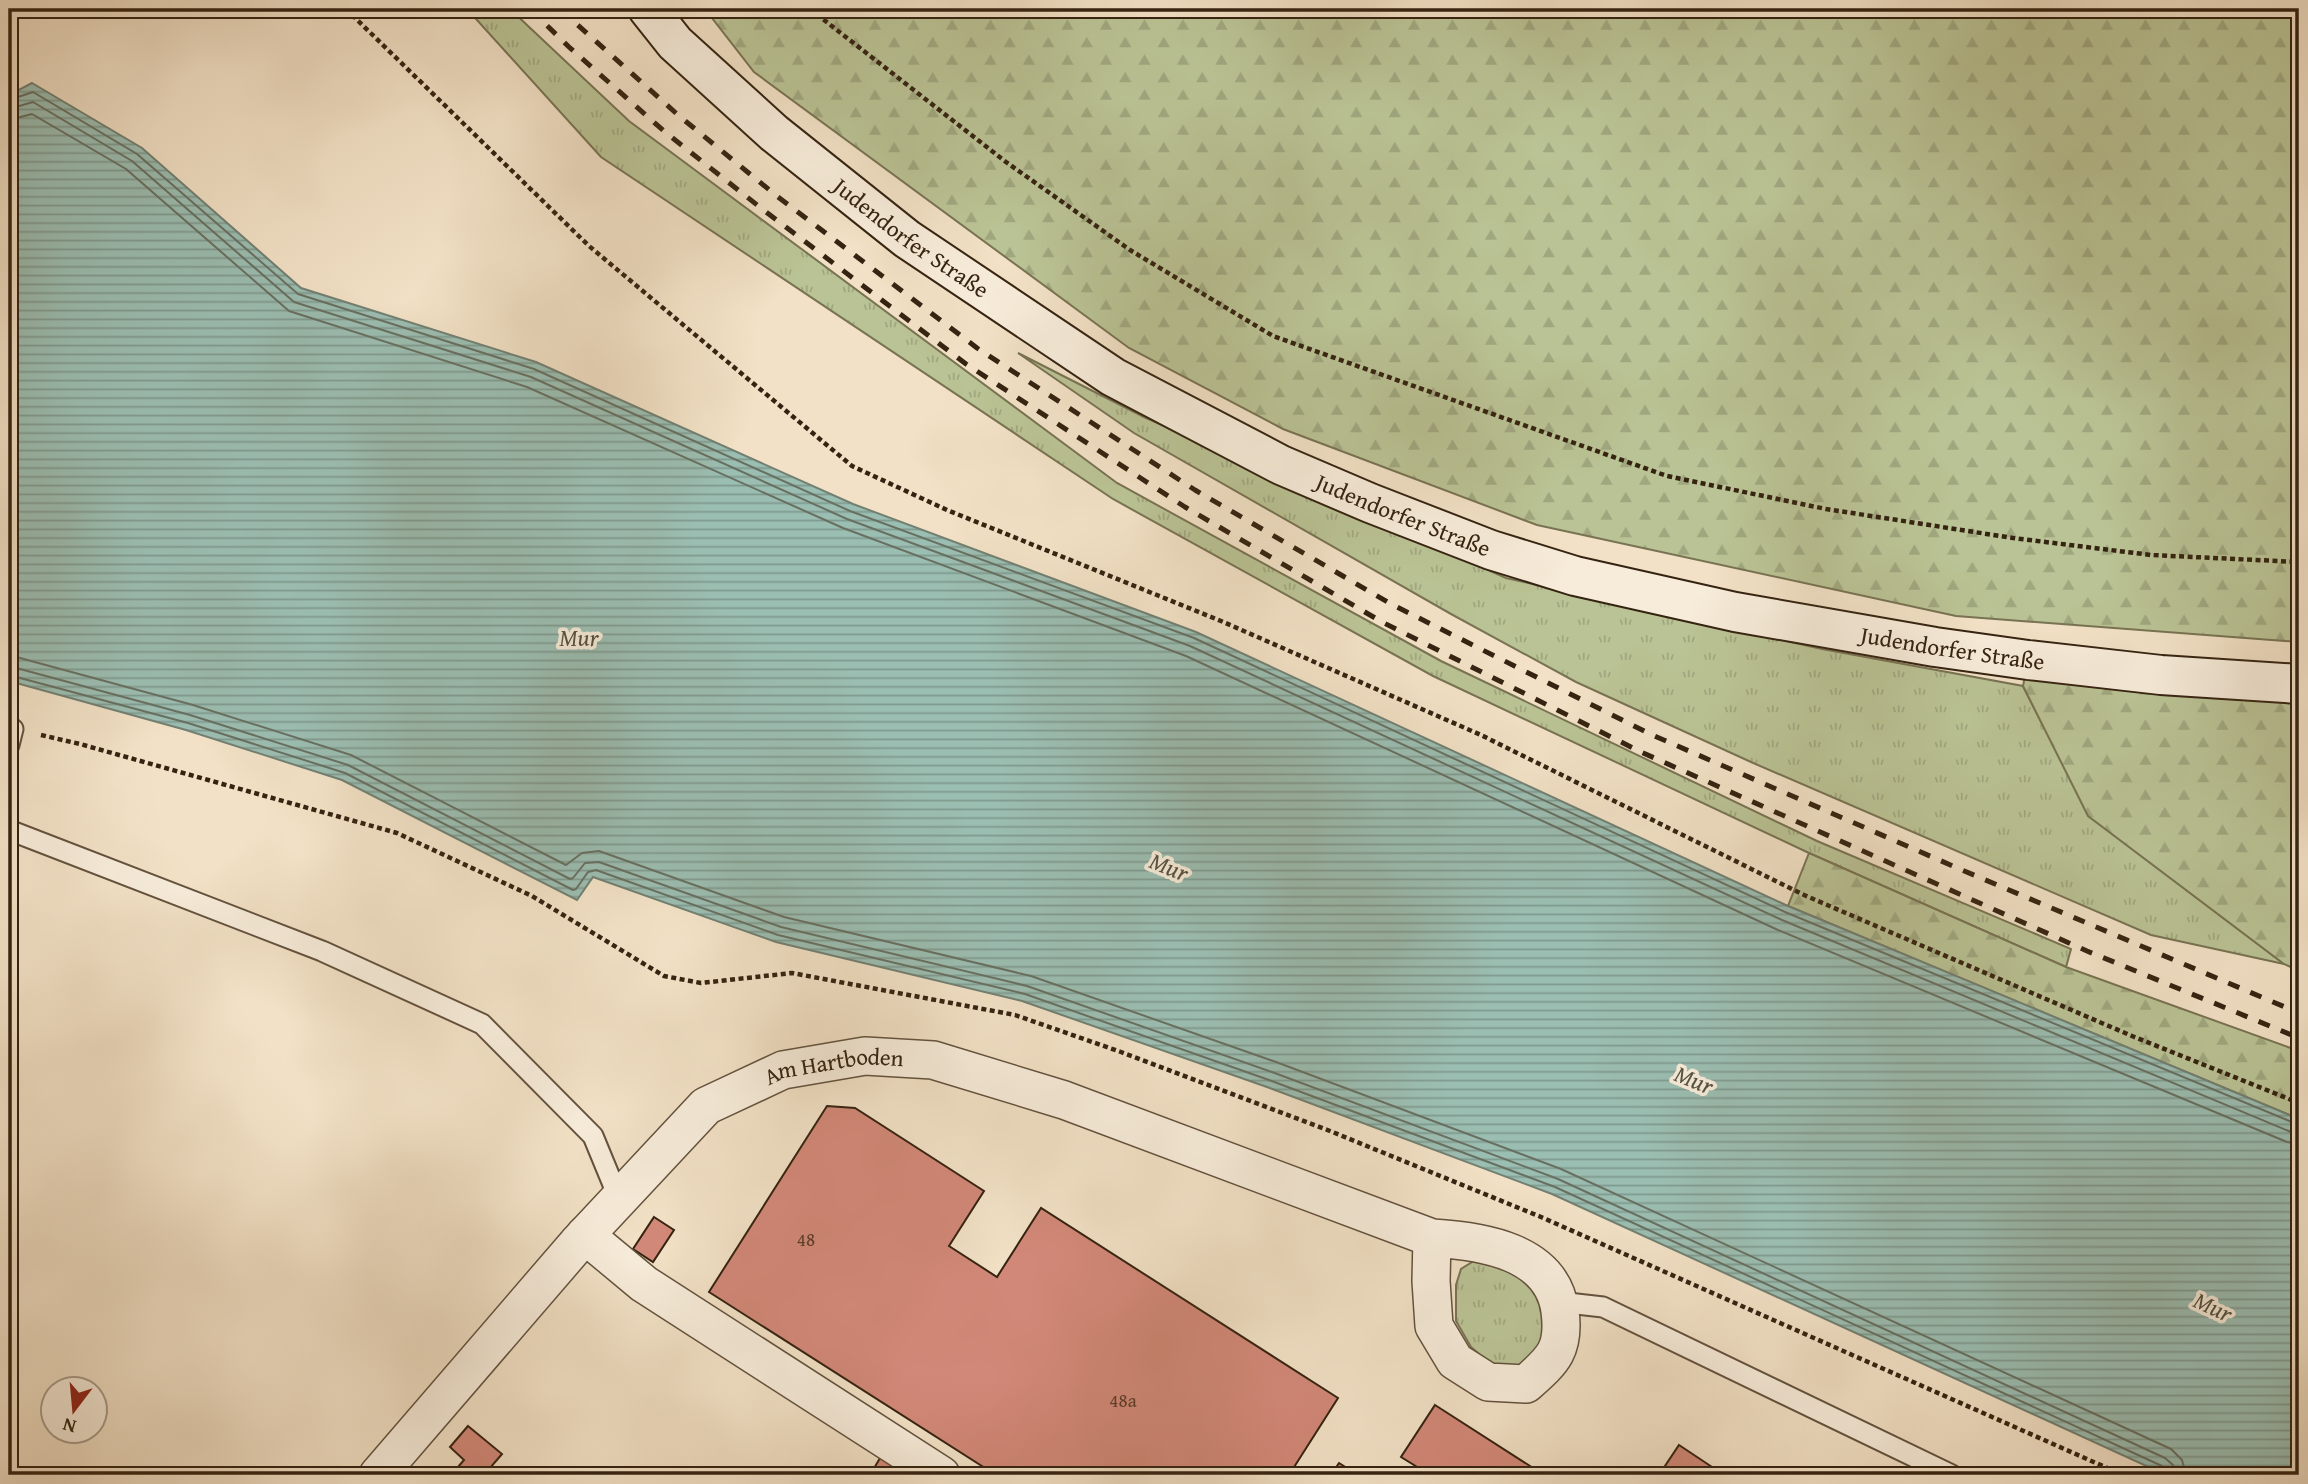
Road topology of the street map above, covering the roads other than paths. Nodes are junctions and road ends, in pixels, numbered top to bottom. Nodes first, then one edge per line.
1 (648, 9) edge
2 (2299, 684) edge
3 (9, 728) edge
4 (9, 745) edge
5 (9, 830) edge
6 (619, 1199) junction
7 (585, 1235) junction
8 (1432, 1238) junction
9 (1559, 1302) junction
10 (378, 1475) edge
11 (941, 1475) edge
12 (1952, 1475) edge

1 - 2 main road, Judendorfer Straße
3 - 4 lane
5 - 6 lane
6 - 7 street, Am Hartboden
6 - 8 street, Am Hartboden
7 - 10 street, Am Hartboden
7 - 11 street
8 - 9 street, Am Hartboden
8 - 9 street, Am Hartboden
9 - 12 lane

